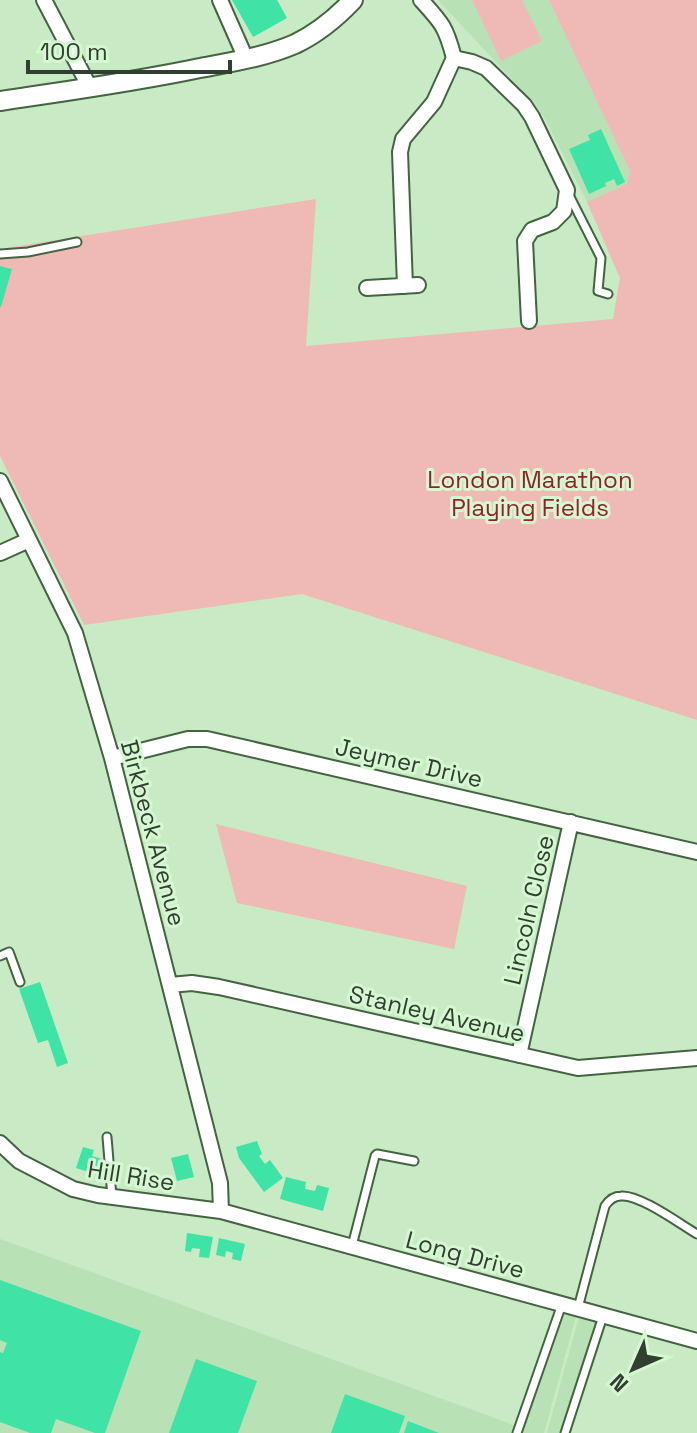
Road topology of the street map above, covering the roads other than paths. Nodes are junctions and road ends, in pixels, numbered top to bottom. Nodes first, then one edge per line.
1 (44, 0) edge
2 (220, 0) edge
3 (353, 0) edge
4 (421, 0) edge
5 (454, 58) junction
6 (246, 59) junction
7 (90, 88) junction
8 (0, 101) edge
9 (567, 190) junction
10 (77, 242) dead end
11 (0, 254) edge
12 (367, 288) dead end
13 (608, 294) dead end
14 (529, 321) dead end
15 (0, 481) edge
16 (29, 540) junction
17 (0, 553) edge
18 (112, 758) junction
19 (571, 822) junction
20 (697, 852) edge
21 (0, 956) edge
22 (20, 982) dead end
23 (170, 985) junction
24 (519, 1055) junction
25 (697, 1058) edge
26 (107, 1137) dead end
27 (0, 1143) edge
28 (414, 1161) dead end
29 (112, 1197) junction
30 (221, 1211) junction
31 (697, 1234) edge
32 (352, 1246) junction
33 (562, 1304) junction
34 (578, 1308) junction
35 (603, 1316) junction
36 (697, 1341) edge
37 (517, 1433) edge
38 (565, 1433) edge

1 - 7 street
2 - 6 street
3 - 6 street
4 - 5 street
5 - 9 street
5 - 12 street
6 - 7 street
7 - 8 street
9 - 13 lane
9 - 14 street
10 - 11 lane
15 - 16 street, Birkbeck Avenue
16 - 17 street
16 - 18 street, Birkbeck Avenue
18 - 19 street, Jeymer Drive
18 - 23 street, Birkbeck Avenue
19 - 20 street, Jeymer Drive
19 - 24 street, Lincoln Close
21 - 22 lane
23 - 24 street, Stanley Avenue
23 - 30 street, Birkbeck Avenue
24 - 25 street, Stanley Avenue
26 - 29 lane
27 - 29 street, Hill Rise
28 - 32 lane
29 - 30 street, Hill Rise
30 - 32 street, Long Drive
31 - 34 lane
32 - 33 street, Long Drive
33 - 34 street, Long Drive
33 - 37 lane
34 - 35 street, Long Drive
35 - 36 street, Long Drive
35 - 38 lane

